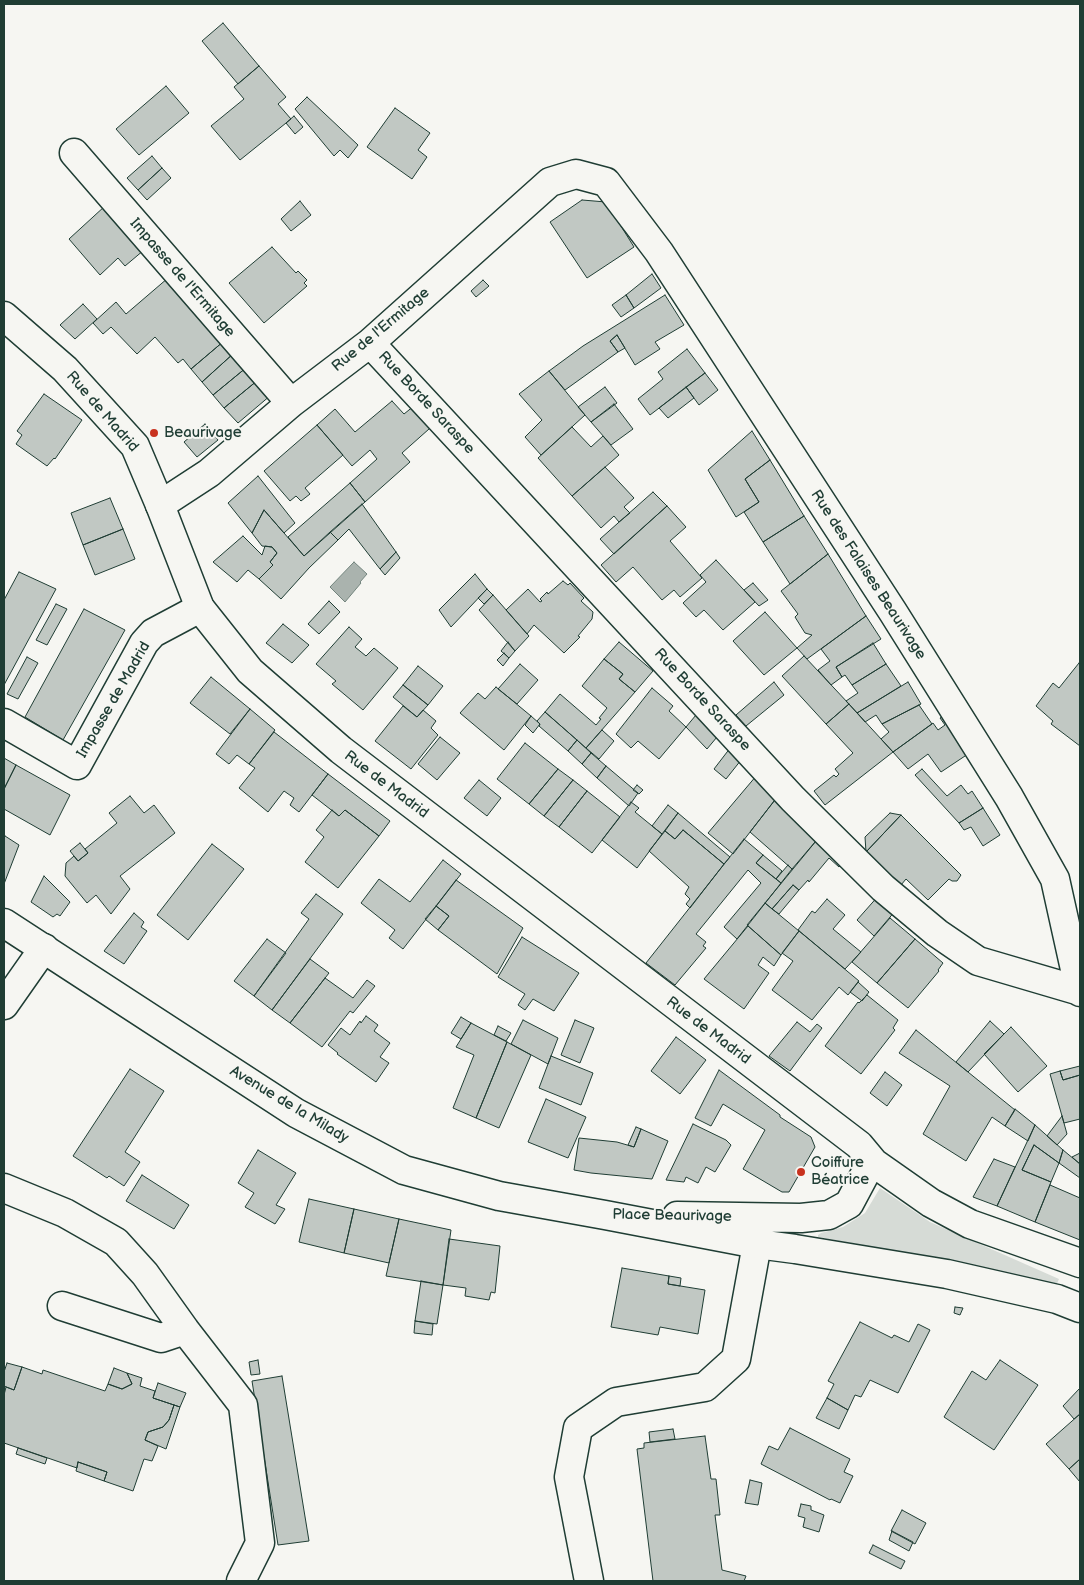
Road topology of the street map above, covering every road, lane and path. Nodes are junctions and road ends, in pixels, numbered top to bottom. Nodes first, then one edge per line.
1 (74, 153) dead end
2 (606, 182) joint
3 (4, 316) edge
4 (370, 343) junction
5 (291, 403) junction
6 (160, 505) junction
7 (200, 608) junction
8 (4, 723) edge
9 (4, 923) edge
10 (44, 948) junction
11 (1080, 991) edge
12 (4, 1005) edge
13 (874, 1164) junction
14 (4, 1188) edge
15 (605, 1214) junction
16 (757, 1244) junction
17 (1080, 1264) edge
18 (62, 1306) dead end
19 (1080, 1308) edge
20 (185, 1330) junction
21 (241, 1581) edge
22 (589, 1581) edge

1 - 5 street, Impasse de l'Ermitage
2 - 4 street, Rue de l'Ermitage
2 - 11 street, Rue des Falaises Beaurivage
3 - 6 street, Rue de Madrid
4 - 5 street, Rue de l'Ermitage
4 - 11 street, Rue Borde Saraspe
5 - 6 street, Rue de l'Ermitage
6 - 7 street, Rue de Madrid
7 - 8 street, Impasse de Madrid
7 - 13 street, Rue de Madrid
9 - 10 street, Avenue de la Milady
10 - 12 street
10 - 15 street, Avenue de la Milady
13 - 15 street, Place Beaurivage
13 - 17 street
14 - 20 street
15 - 16 street, Place Beaurivage
16 - 19 street, Place Beaurivage
16 - 22 street
18 - 20 street
20 - 21 street

